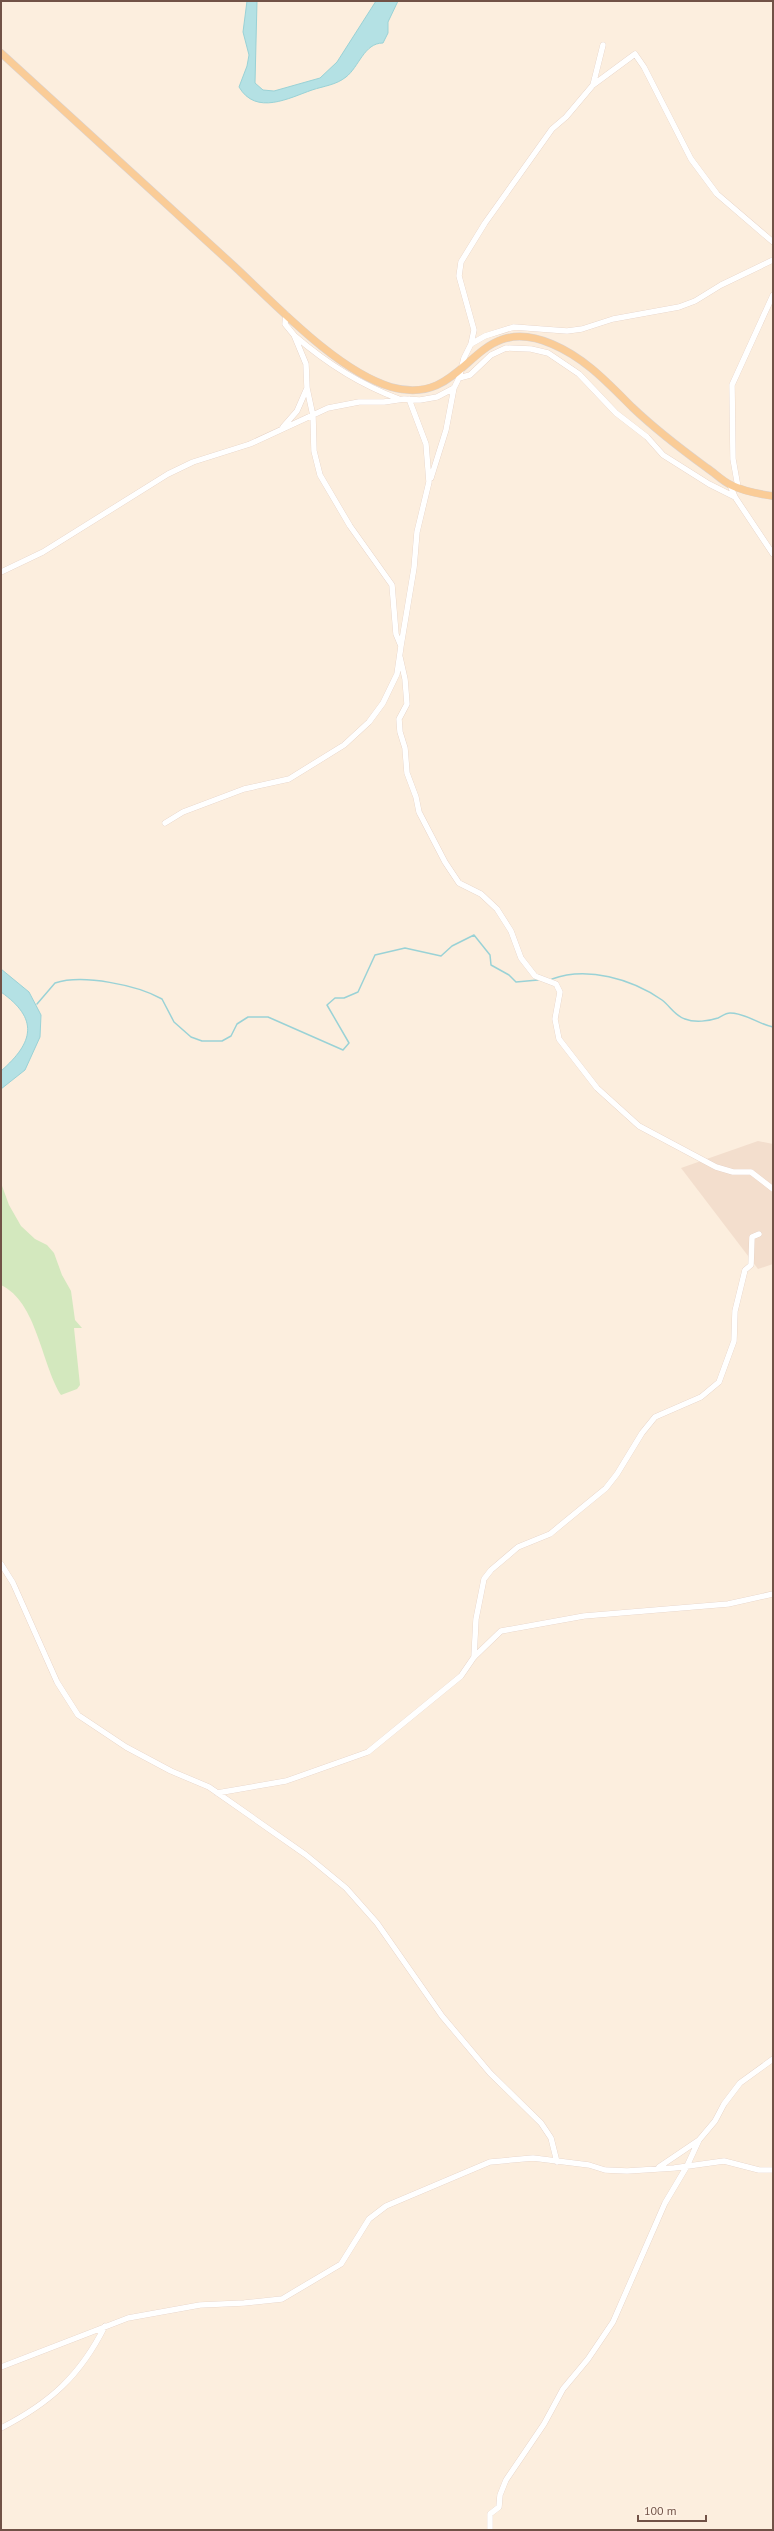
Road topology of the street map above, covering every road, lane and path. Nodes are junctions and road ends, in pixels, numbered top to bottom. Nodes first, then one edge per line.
1 (603, 45) dead end
2 (1, 53) edge
3 (593, 85) junction
4 (773, 242) edge
5 (773, 260) edge
6 (773, 295) edge
7 (286, 314) junction
8 (294, 335) junction
9 (471, 344) junction
10 (463, 369) junction
11 (460, 378) junction
12 (307, 388) junction
13 (454, 388) junction
14 (409, 399) junction
15 (400, 400) junction
16 (313, 416) junction
17 (282, 428) junction
18 (429, 482) junction
19 (730, 485) junction
20 (738, 487) junction
21 (773, 496) edge
22 (735, 497) junction
23 (773, 554) edge
24 (1, 572) edge
25 (401, 646) junction
26 (400, 657) junction
27 (166, 823) dead end
28 (773, 1189) edge
29 (759, 1234) dead end
30 (1, 1564) edge
31 (773, 1594) edge
32 (474, 1657) junction
33 (217, 1793) junction
34 (773, 2059) edge
35 (699, 2140) junction
36 (557, 2162) junction
37 (687, 2166) junction
38 (659, 2167) junction
39 (773, 2170) edge
40 (104, 2326) junction
41 (1, 2367) edge
42 (1, 2428) edge
43 (490, 2530) edge

1 - 3 street
2 - 7 main road
3 - 4 street
3 - 9 street
5 - 9 street
6 - 20 street
7 - 8 street
7 - 10 main road
8 - 12 street
8 - 15 street
9 - 10 street
10 - 11 street
10 - 19 main road
11 - 13 street
11 - 22 street
12 - 16 street
12 - 17 street
13 - 14 street
13 - 18 street
14 - 15 street
14 - 18 street
15 - 16 street
16 - 17 street
16 - 25 street
17 - 24 street
18 - 25 street
19 - 20 main road
19 - 22 street
20 - 21 main road
22 - 23 street
25 - 26 street
26 - 27 street
26 - 28 street
29 - 32 street
30 - 33 street
31 - 32 street
32 - 33 street
33 - 36 street
34 - 35 street
35 - 37 street
35 - 38 street
36 - 38 street
36 - 40 street
37 - 38 street
37 - 39 street
37 - 43 street
40 - 41 street
40 - 42 street

